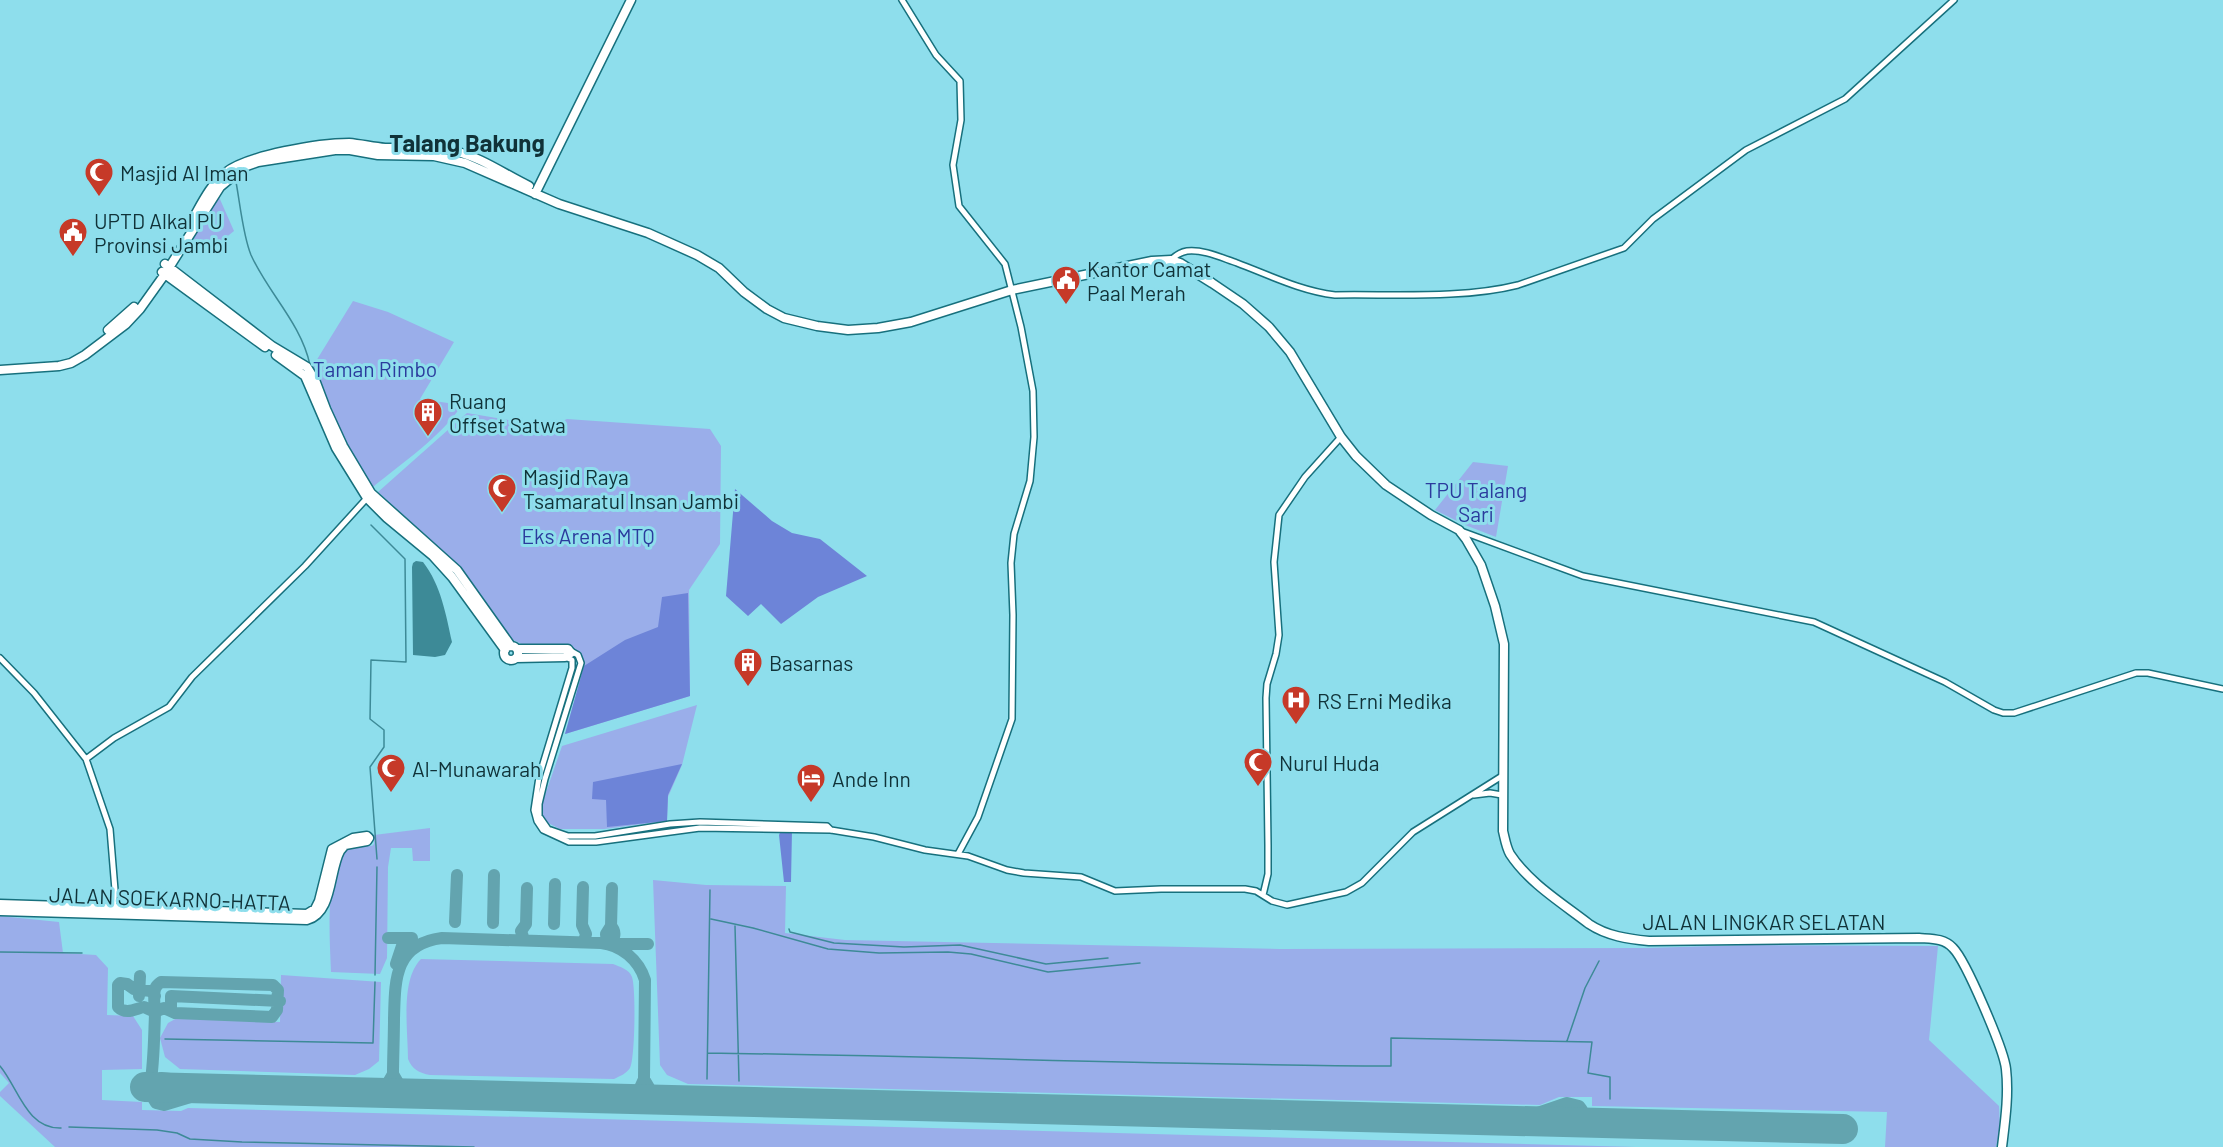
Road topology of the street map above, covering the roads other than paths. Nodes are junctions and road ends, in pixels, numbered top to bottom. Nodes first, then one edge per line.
1 (632, 0) edge
2 (902, 0) edge
3 (1954, 0) edge
4 (538, 193) junction
5 (1171, 260) junction
6 (165, 269) junction
7 (1012, 290) junction
8 (133, 314) junction
9 (0, 365) edge
10 (0, 370) edge
11 (1341, 437) junction
12 (340, 447) junction
13 (367, 498) junction
14 (1459, 530) junction
15 (512, 651) junction
16 (567, 653) joint
17 (0, 658) edge
18 (2223, 689) edge
19 (86, 759) junction
20 (1502, 776) junction
21 (1502, 795) junction
22 (1469, 796) junction
23 (958, 854) junction
24 (330, 870) junction
25 (1263, 895) junction
26 (0, 904) edge
27 (0, 911) edge
28 (113, 911) junction
29 (2002, 1147) edge

1 - 4 highway
2 - 7 street
3 - 5 street
4 - 6 highway
4 - 7 highway
5 - 7 highway
5 - 11 highway
6 - 8 highway
6 - 12 highway
7 - 23 street
8 - 9 highway
8 - 10 highway
11 - 14 highway
11 - 25 street
12 - 13 highway
12 - 15 highway
13 - 15 highway
13 - 19 street
14 - 18 street
14 - 20 highway, JALAN LINGKAR SELATAN
15 - 16 highway
16 - 23 street
17 - 19 street
19 - 28 street
20 - 21 highway, JALAN LINGKAR SELATAN
20 - 22 street
21 - 22 street
21 - 29 highway, JALAN LINGKAR SELATAN
22 - 25 street
23 - 25 street
24 - 24 highway, JALAN SOEKARNO-HATTA
24 - 28 highway, JALAN SOEKARNO-HATTA
26 - 28 highway, JALAN SOEKARNO-HATTA
27 - 28 highway, JALAN SOEKARNO-HATTA

